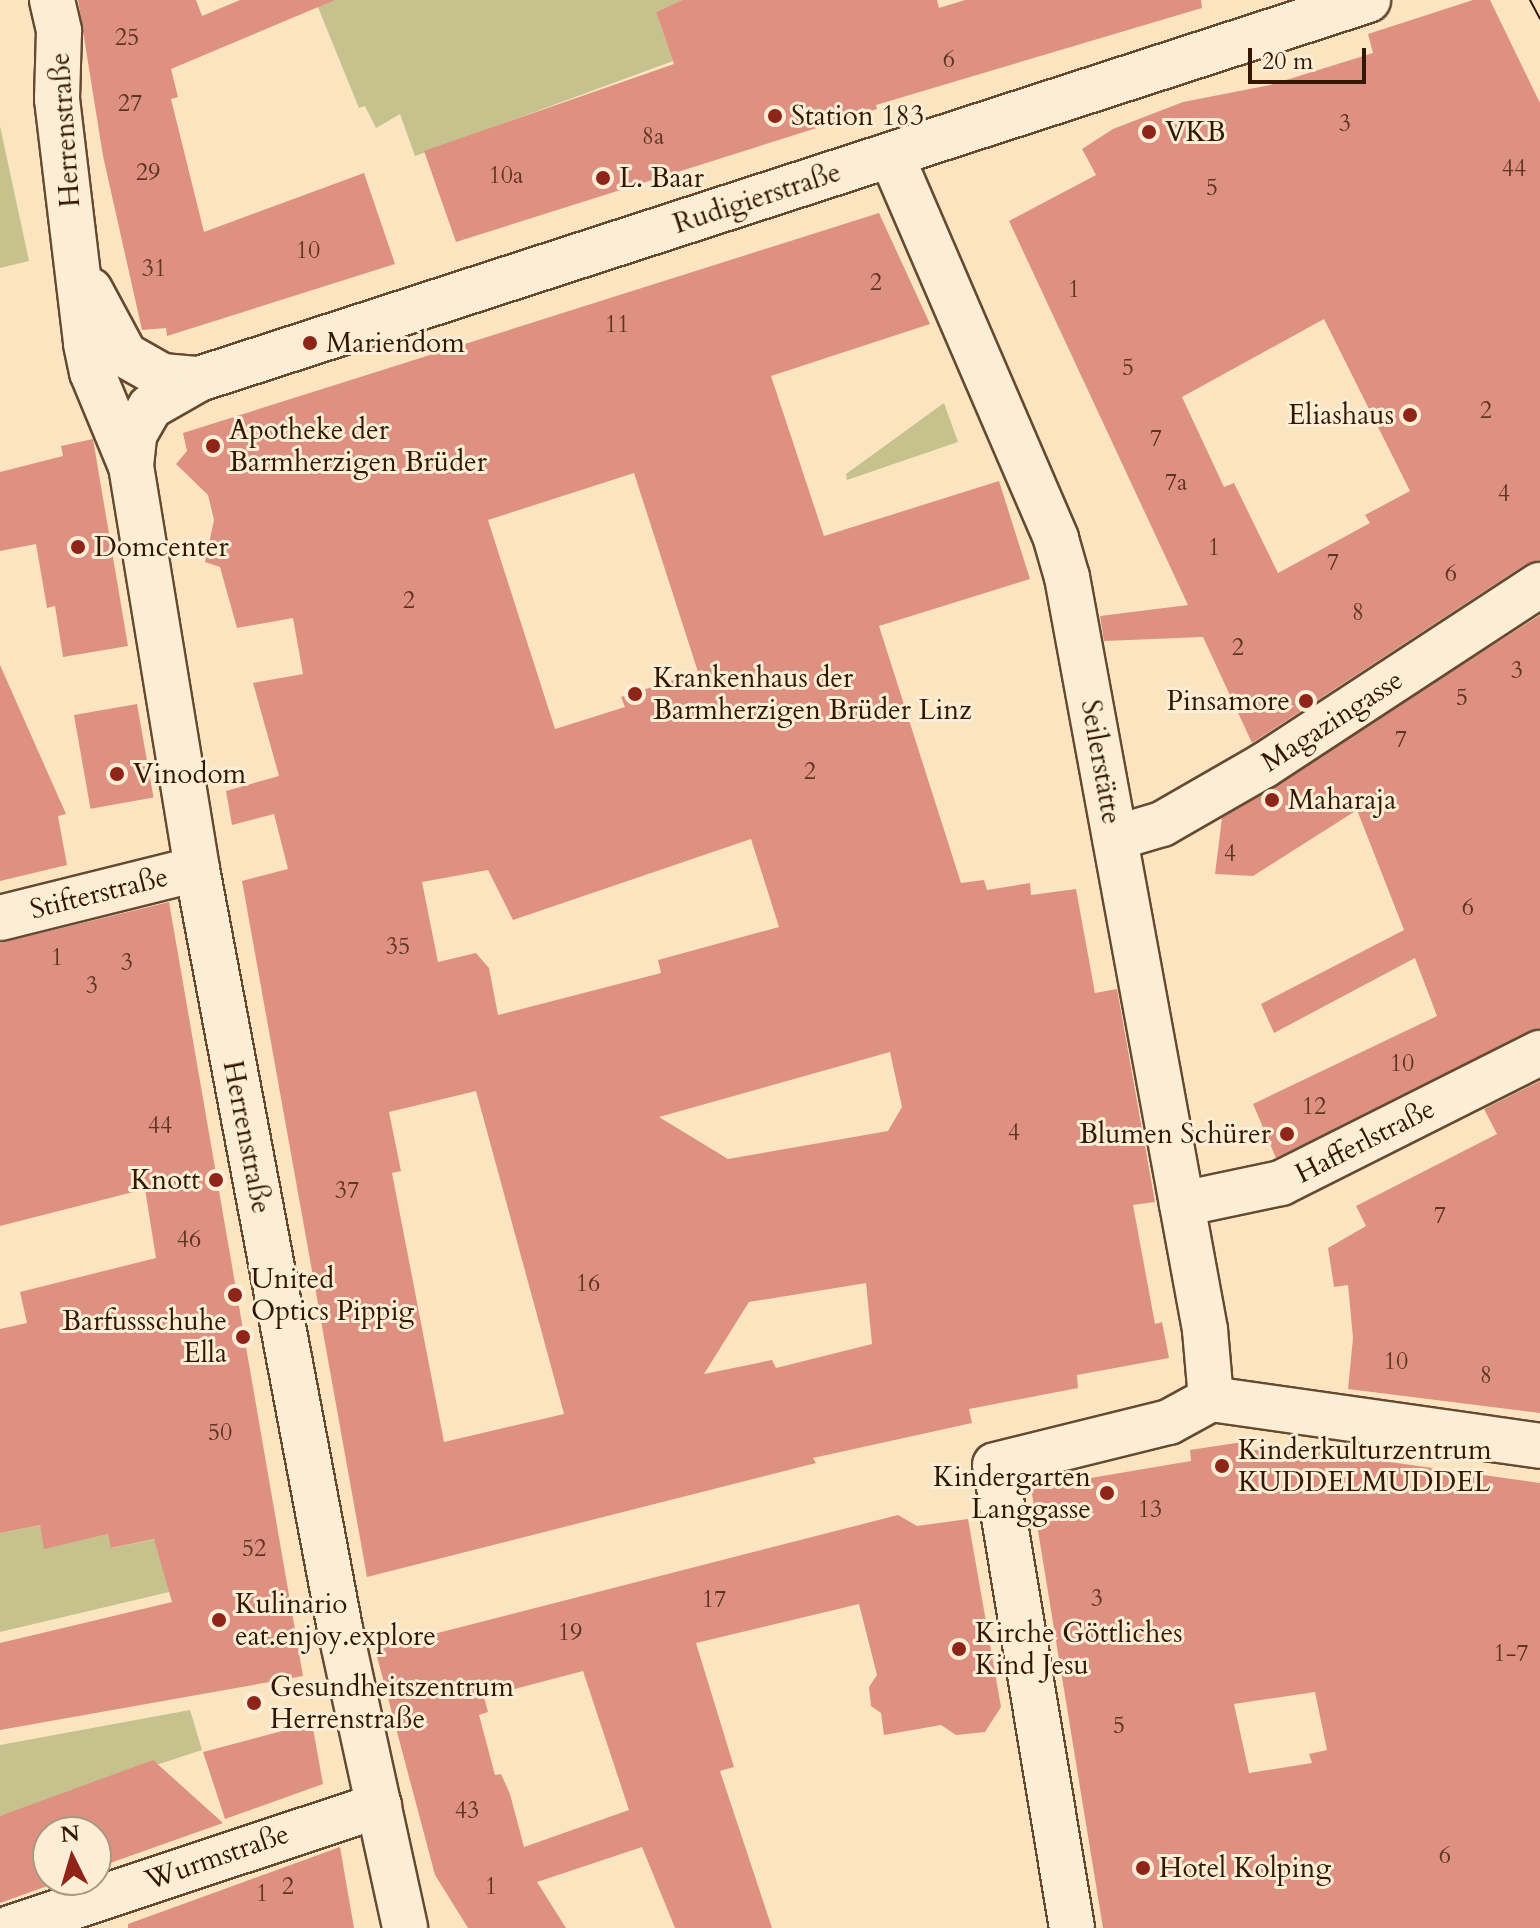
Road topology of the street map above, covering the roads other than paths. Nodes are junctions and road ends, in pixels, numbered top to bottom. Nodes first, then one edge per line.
1 (52, 0) edge
2 (1368, 0) edge
3 (891, 155) junction
4 (77, 261) junction
5 (199, 379) junction
6 (150, 407) joint
7 (131, 466) junction
8 (1540, 585) edge
9 (1115, 838) junction
10 (197, 869) junction
11 (0, 918) edge
12 (1538, 1054) edge
13 (1182, 1204) junction
14 (1211, 1399) junction
15 (1540, 1446) edge
16 (379, 1805) junction
17 (10, 1928) edge
18 (405, 1928) edge
19 (1072, 1928) edge

1 - 4 street, Herrenstraße
2 - 3 street, Rudigierstraße
3 - 5 street, Rudigierstraße
3 - 9 street, Seilerstätte
4 - 5 street, Herrenstraße
4 - 7 street, Herrenstraße
5 - 6 street, Rudigierstraße
6 - 7 street, Herrenstraße
7 - 10 street, Herrenstraße
8 - 9 street, Magazingasse
9 - 13 street, Seilerstätte
10 - 11 street, Stifterstraße
10 - 16 street, Herrenstraße
12 - 13 street, Hafferlstraße
13 - 14 street, Seilerstätte
14 - 15 street
14 - 19 street
16 - 17 street, Wurmstraße
16 - 18 street, Herrenstraße

